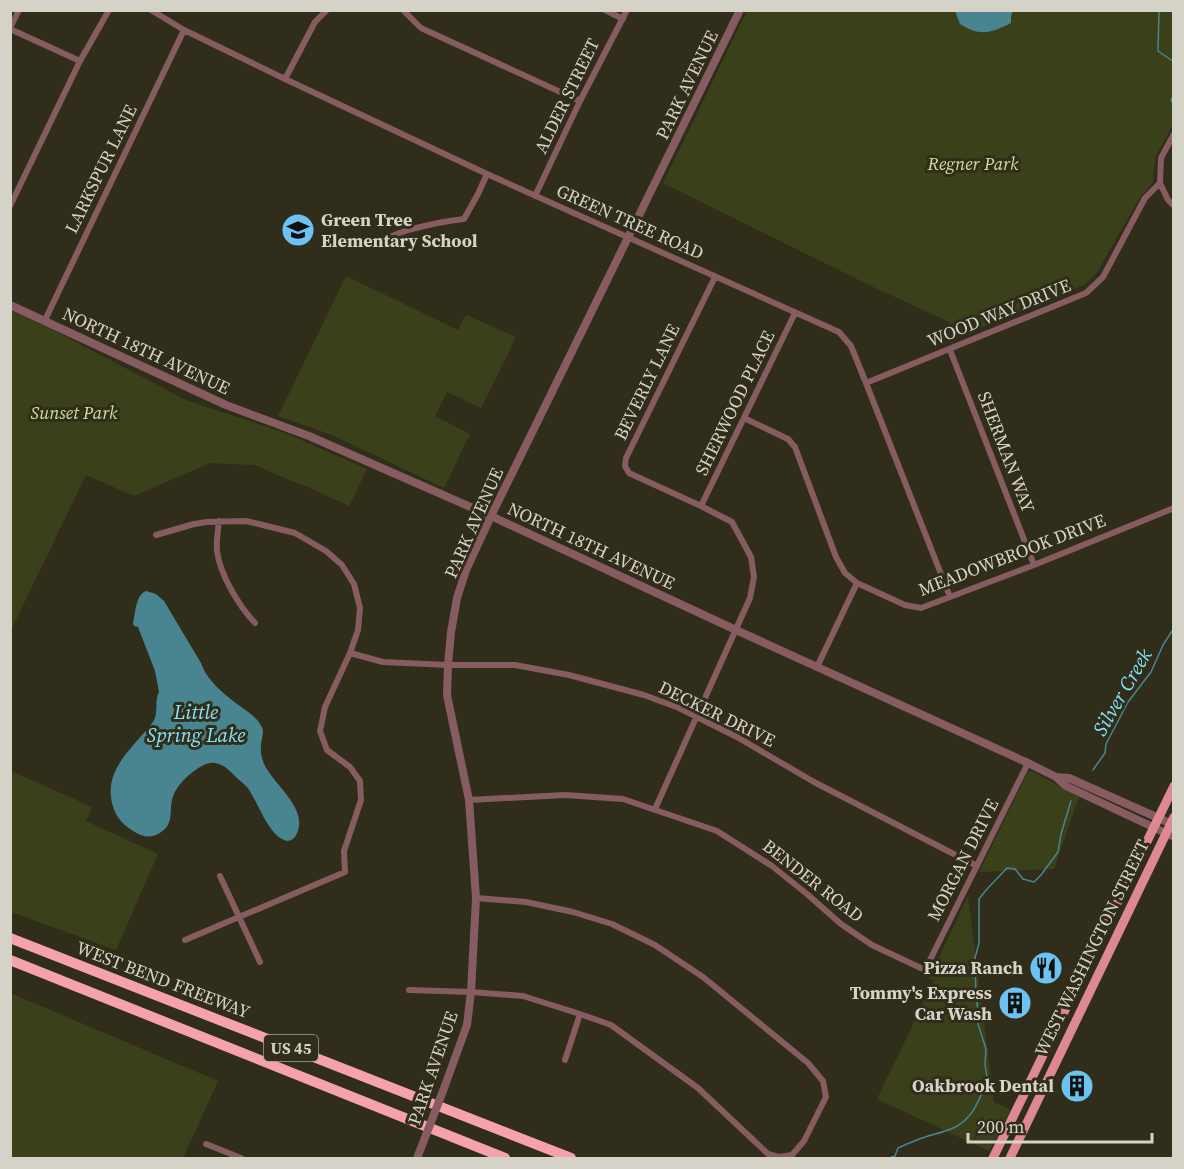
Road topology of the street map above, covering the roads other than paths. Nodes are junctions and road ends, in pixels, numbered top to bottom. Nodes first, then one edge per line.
1 (19, 10) edge
2 (109, 10) edge
3 (151, 10) edge
4 (327, 10) edge
5 (403, 10) edge
6 (605, 10) edge
7 (627, 10) edge
8 (740, 10) edge
9 (623, 19) junction
10 (10, 28) edge
11 (184, 30) junction
12 (80, 61) junction
13 (285, 79) junction
14 (580, 101) junction
15 (1173, 134) edge
16 (487, 174) junction
17 (1160, 183) junction
18 (536, 196) junction
19 (10, 206) edge
20 (1173, 206) edge
21 (628, 238) junction
22 (367, 240) dead end
23 (715, 278) junction
24 (10, 305) edge
25 (795, 314) junction
26 (45, 320) junction
27 (950, 350) junction
28 (866, 384) junction
29 (744, 418) junction
30 (701, 506) junction
31 (1173, 508) edge
32 (491, 516) junction
33 (219, 521) junction
34 (156, 536) dead end
35 (1034, 565) junction
36 (857, 583) junction
37 (950, 597) junction
38 (255, 623) dead end
39 (736, 630) junction
40 (350, 653) junction
41 (448, 665) junction
42 (817, 667) junction
43 (697, 717) junction
44 (1028, 763) junction
45 (1056, 777) junction
46 (1173, 786) edge
47 (469, 800) junction
48 (655, 809) junction
49 (1157, 818) junction
50 (1172, 822) edge
51 (1153, 828) junction
52 (1169, 835) edge
53 (977, 866) junction
54 (220, 876) dead end
55 (476, 898) junction
56 (239, 916) junction
57 (10, 938) edge
58 (184, 940) dead end
59 (10, 960) edge
60 (260, 962) dead end
61 (925, 970) joint
62 (409, 990) dead end
63 (471, 992) junction
64 (580, 1014) junction
65 (565, 1060) dead end
66 (206, 1144) dead end
67 (995, 1156) edge
68 (779, 1157) edge
69 (241, 1158) edge
70 (417, 1158) edge
71 (505, 1158) edge
72 (570, 1158) edge
73 (1009, 1158) edge

1 - 10 street
2 - 12 street
3 - 11 street, GREEN TREE ROAD
4 - 13 street
5 - 14 street
6 - 9 street
7 - 9 street, ALDER STREET
8 - 21 street, PARK AVENUE
9 - 14 street, ALDER STREET
10 - 12 street
11 - 13 street, GREEN TREE ROAD
11 - 26 street, LARKSPUR LANE
12 - 19 street
13 - 16 street, GREEN TREE ROAD
14 - 18 street, ALDER STREET
15 - 17 street
16 - 18 street, GREEN TREE ROAD
16 - 22 street
17 - 20 street
17 - 27 street, WOOD WAY DRIVE
18 - 21 street, GREEN TREE ROAD
21 - 23 street, GREEN TREE ROAD
21 - 32 street, PARK AVENUE
23 - 25 street, GREEN TREE ROAD
23 - 30 street, BEVERLY LANE
24 - 26 street, NORTH 18TH AVENUE
25 - 28 street, GREEN TREE ROAD
25 - 29 street, SHERWOOD PLACE
26 - 32 street, NORTH 18TH AVENUE
27 - 28 street, WOOD WAY DRIVE
27 - 35 street, SHERMAN WAY
28 - 37 street, GREEN TREE ROAD
29 - 30 street, SHERWOOD PLACE
29 - 36 street, MEADOWBROOK DRIVE
30 - 39 street, BEVERLY LANE
31 - 35 street, MEADOWBROOK DRIVE
32 - 39 street, NORTH 18TH AVENUE
32 - 41 street, PARK AVENUE
33 - 34 street
33 - 38 street
33 - 40 street
35 - 37 street, MEADOWBROOK DRIVE
36 - 37 street, MEADOWBROOK DRIVE
36 - 42 street
39 - 42 street, NORTH 18TH AVENUE
39 - 43 street, BEVERLY LANE
40 - 41 street, DECKER DRIVE
40 - 56 street
41 - 43 street, DECKER DRIVE
41 - 47 street, PARK AVENUE
42 - 44 street, NORTH 18TH AVENUE
43 - 48 street, BEVERLY LANE
43 - 53 street, DECKER DRIVE
44 - 45 street, NORTH 18TH AVENUE
44 - 53 street, MORGAN DRIVE
45 - 49 street, NORTH 18TH AVENUE
45 - 51 street, NORTH 18TH AVENUE
46 - 49 main road, WEST WASHINGTON STREET
47 - 48 street, BENDER ROAD
47 - 55 street, PARK AVENUE
48 - 61 street, BENDER ROAD
49 - 50 street, NORTH 18TH AVENUE
49 - 51 main road, WEST WASHINGTON STREET
50 - 52 main road, WEST WASHINGTON STREET
51 - 52 street, NORTH 18TH AVENUE
51 - 67 main road, WEST WASHINGTON STREET
52 - 73 main road, WEST WASHINGTON STREET
53 - 61 street, MORGAN DRIVE
54 - 56 street
55 - 63 street, PARK AVENUE
55 - 68 street
56 - 58 street
56 - 60 street
57 - 72 highway, WEST BEND FREEWAY / US 45
59 - 71 highway, WEST BEND FREEWAY / US 45
62 - 63 street
63 - 64 street
63 - 70 street, PARK AVENUE, bridge
64 - 65 street
64 - 68 street
66 - 69 street
67 - 73 street

